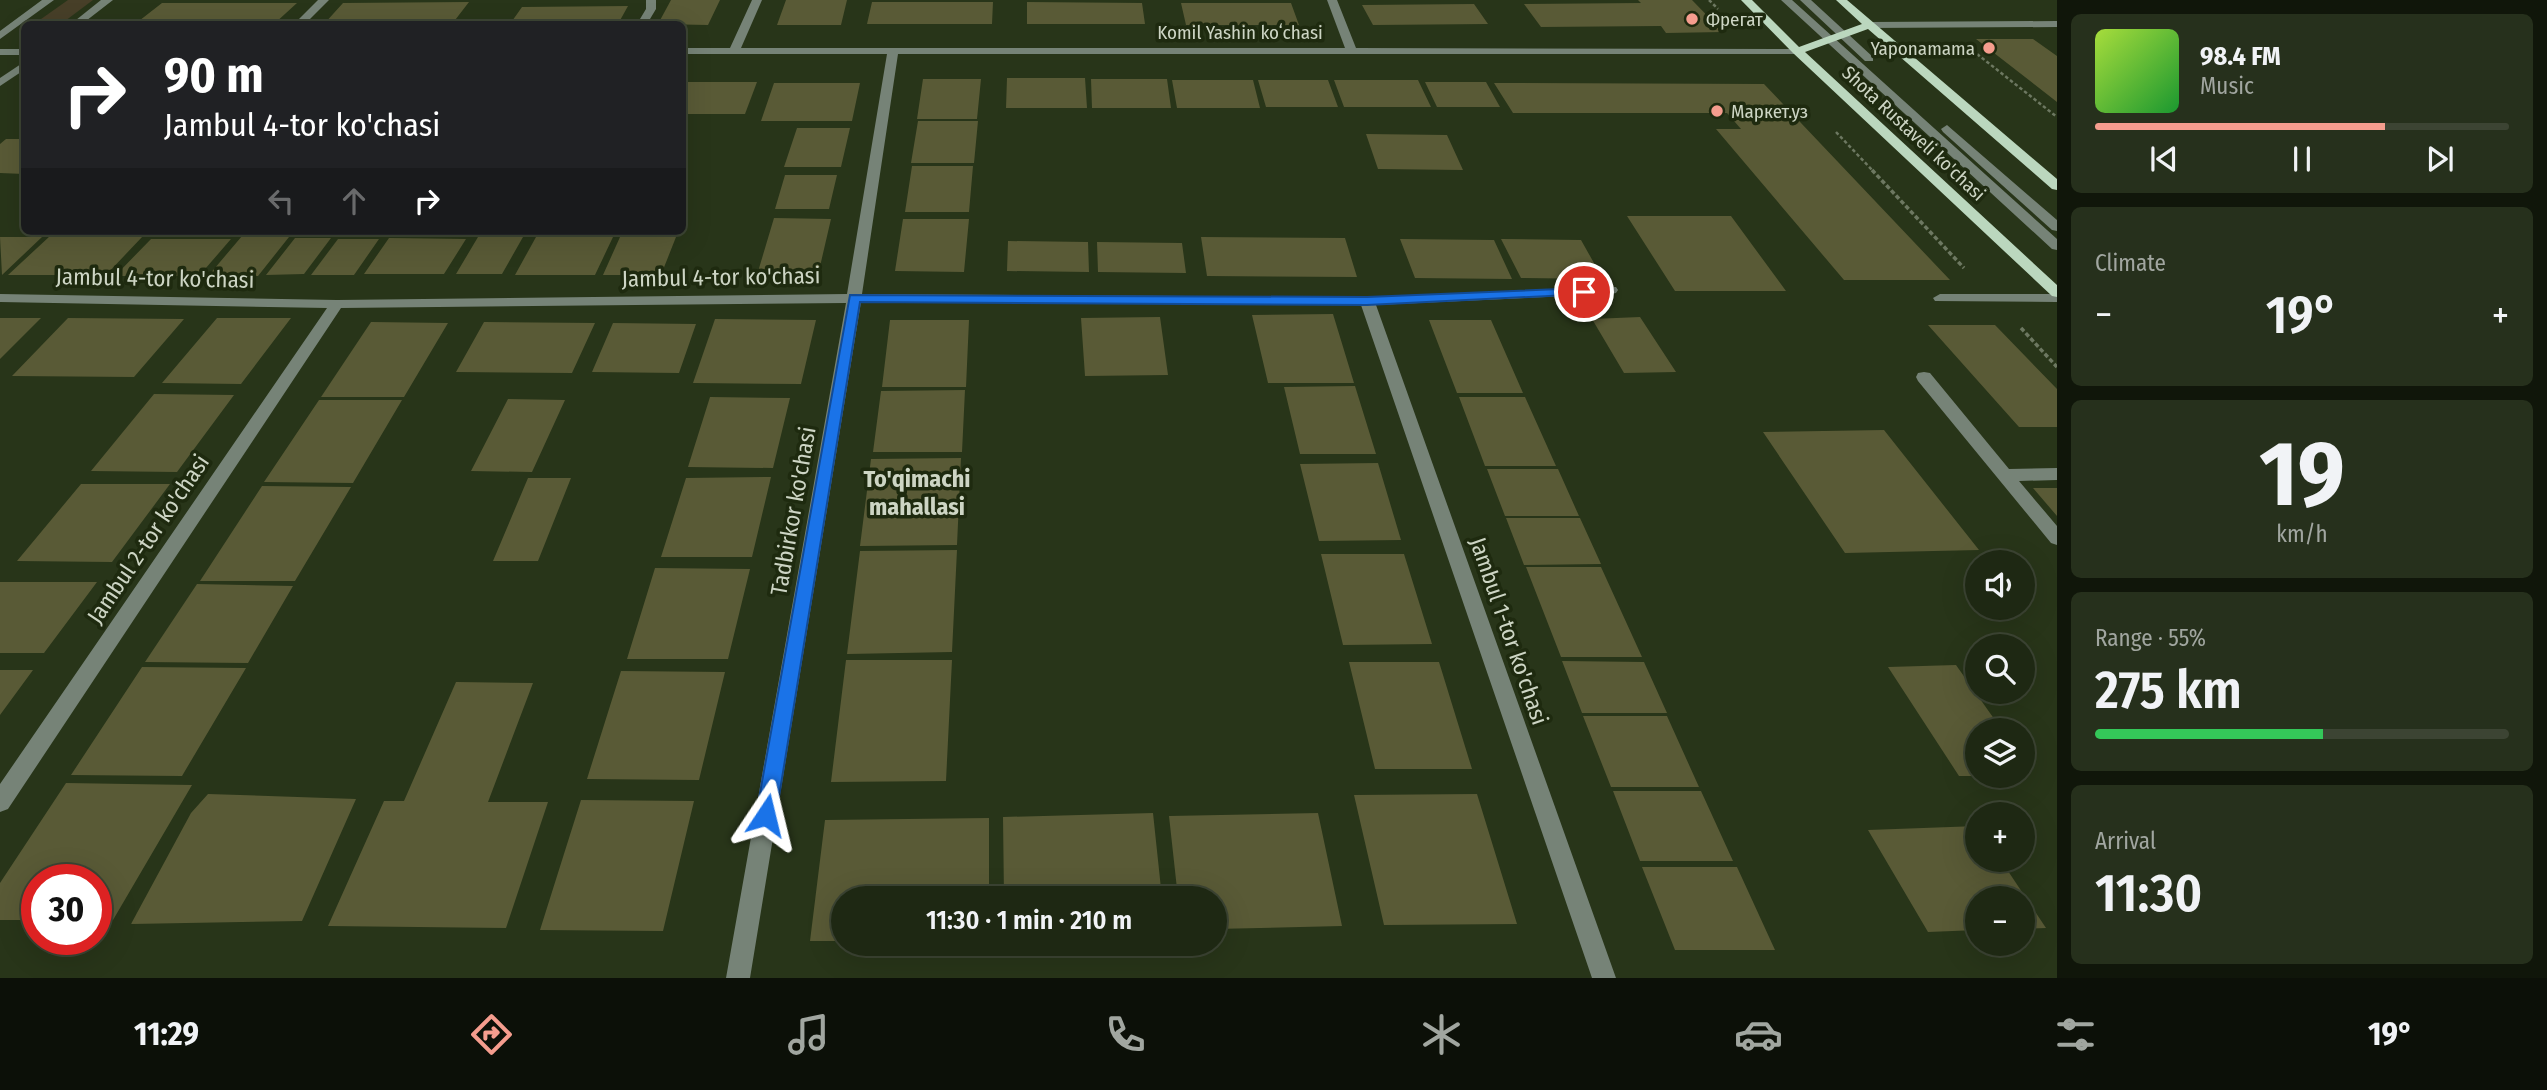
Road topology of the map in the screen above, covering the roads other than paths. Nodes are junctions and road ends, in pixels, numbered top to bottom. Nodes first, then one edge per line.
1 (50, 0) edge
2 (108, 0) edge
3 (324, 0) edge
4 (652, 0) edge
5 (757, 0) edge
6 (1332, 0) edge
7 (1746, 0) edge
8 (1786, 0) edge
9 (1805, 0) edge
10 (1841, 0) edge
11 (80, 21) edge
12 (302, 21) edge
13 (644, 21) edge
14 (2057, 24) edge
15 (1869, 25) junction
16 (1841, 33) junction
17 (0, 36) edge
18 (1828, 39) junction
19 (1351, 49) junction
20 (686, 51) edge
21 (734, 51) junction
22 (1797, 51) junction
23 (0, 52) edge
24 (21, 52) edge
25 (893, 52) junction
26 (21, 67) edge
27 (0, 83) edge
28 (2057, 186) edge
29 (2057, 227) edge
30 (2057, 246) edge
31 (1611, 290) dead end
32 (2057, 295) edge
33 (0, 298) edge
34 (854, 298) junction
35 (1940, 298) dead end
36 (1367, 301) junction
37 (337, 304) junction
38 (1924, 377) dead end
39 (2057, 474) edge
40 (2004, 475) junction
41 (2057, 538) edge
42 (0, 802) edge
43 (738, 978) edge
44 (1604, 978) edge

1 - 17 street
2 - 11 street
3 - 12 street
4 - 13 street
5 - 21 street
6 - 19 street
7 - 22 main road, Shota Rustaveli ko'chasi
8 - 18 street
9 - 16 street
10 - 15 main road
14 - 15 street
15 - 16 main road
15 - 28 main road
16 - 18 main road
16 - 29 street
18 - 22 main road
18 - 30 street
19 - 22 street, Komil Yashin koʻchasi
19 - 25 street, Komil Yashin koʻchasi
20 - 21 street, Komil Yashin koʻchasi
21 - 25 street, Komil Yashin koʻchasi
22 - 32 main road, Shota Rustaveli ko'chasi
23 - 24 street
25 - 34 street, Tadbirkor ko'chasi
26 - 27 street
31 - 36 street, Jambul 4-tor ko'chasi
32 - 35 street
33 - 37 street, Jambul 4-tor ko'chasi
34 - 36 street, Jambul 4-tor ko'chasi
34 - 37 street, Jambul 4-tor ko'chasi
34 - 43 street, Tadbirkor ko'chasi
36 - 44 street, Jambul 1-tor ko'chasi
37 - 42 street, Jambul 2-tor ko'chasi
38 - 40 street
39 - 40 street
40 - 41 street

